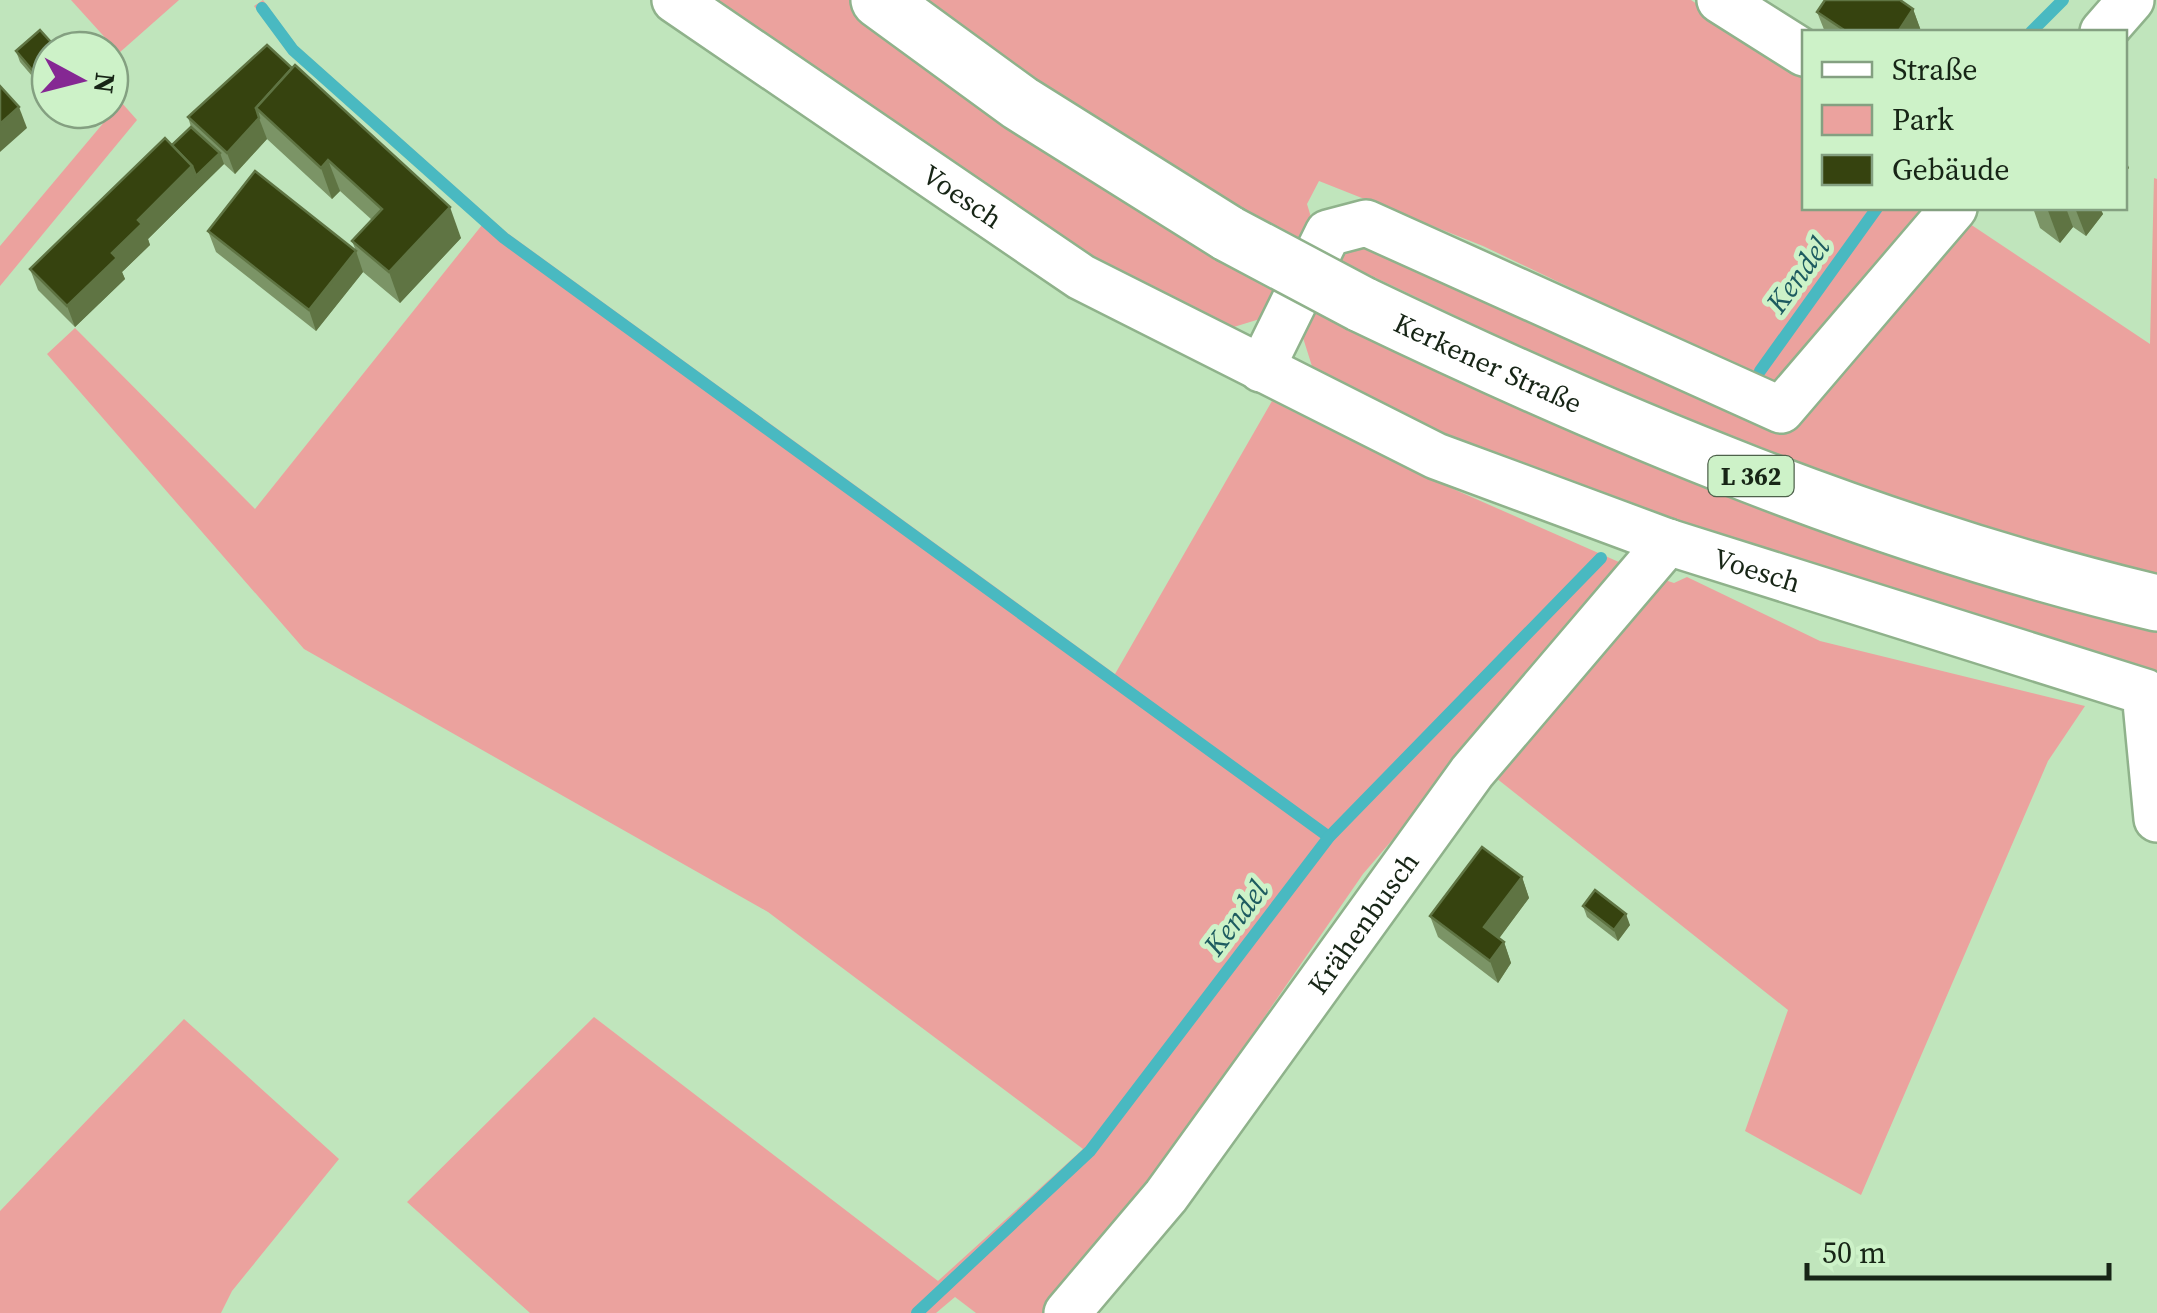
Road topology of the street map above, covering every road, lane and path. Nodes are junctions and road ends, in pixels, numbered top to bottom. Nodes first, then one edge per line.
1 (676, 0) edge
2 (879, 0) edge
3 (1720, 0) edge
4 (2131, 0) edge
5 (2106, 30) edge
6 (1802, 52) edge
7 (1952, 210) edge
8 (1261, 369) junction
9 (1668, 542) junction
10 (2157, 603) edge
11 (2157, 819) edge
12 (1068, 1313) edge

1 - 8 street, Voesch
2 - 10 main road, Kerkener Straße / L 362, bridge
3 - 6 street
4 - 5 street
7 - 8 street
8 - 9 street, Voesch
9 - 11 street, Voesch
9 - 12 street, Krähenbusch

